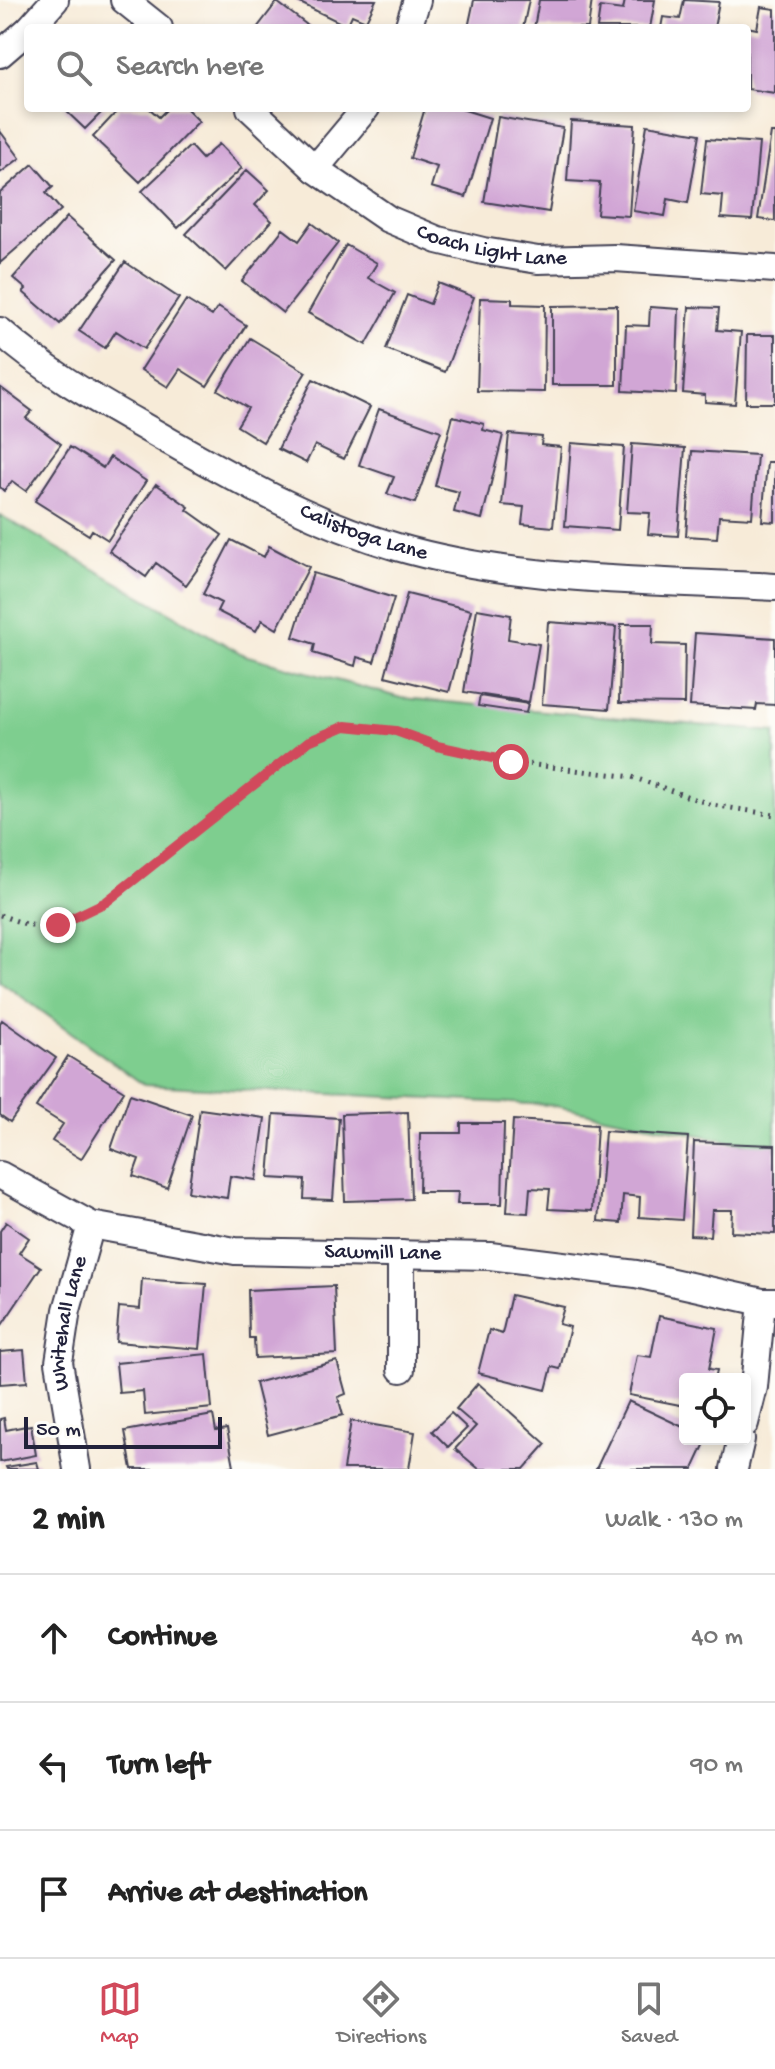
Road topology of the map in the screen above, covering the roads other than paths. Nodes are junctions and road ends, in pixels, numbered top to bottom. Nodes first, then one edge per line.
1 (55, 0) edge
2 (124, 0) edge
3 (417, 0) edge
4 (33, 24) edge
5 (154, 24) edge
6 (409, 24) edge
7 (24, 33) edge
8 (0, 54) edge
9 (254, 112) edge
10 (363, 112) edge
11 (315, 169) junction
12 (775, 269) edge
13 (0, 331) edge
14 (775, 587) edge
15 (0, 1175) edge
16 (91, 1225) junction
17 (401, 1254) junction
18 (769, 1302) edge
19 (401, 1369) dead end
20 (751, 1399) edge
21 (740, 1445) edge
22 (77, 1469) edge
23 (734, 1469) edge

1 - 4 street
2 - 5 street
3 - 6 street
7 - 8 street
9 - 11 street, Coach Light Lane
10 - 11 street
11 - 12 street, Coach Light Lane
13 - 14 street, Calistoga Lane
15 - 16 street, Sawmill Lane
16 - 17 street, Sawmill Lane
16 - 22 street, Whitehall Lane
17 - 18 street, Sawmill Lane
17 - 19 street
18 - 20 street
21 - 23 street

